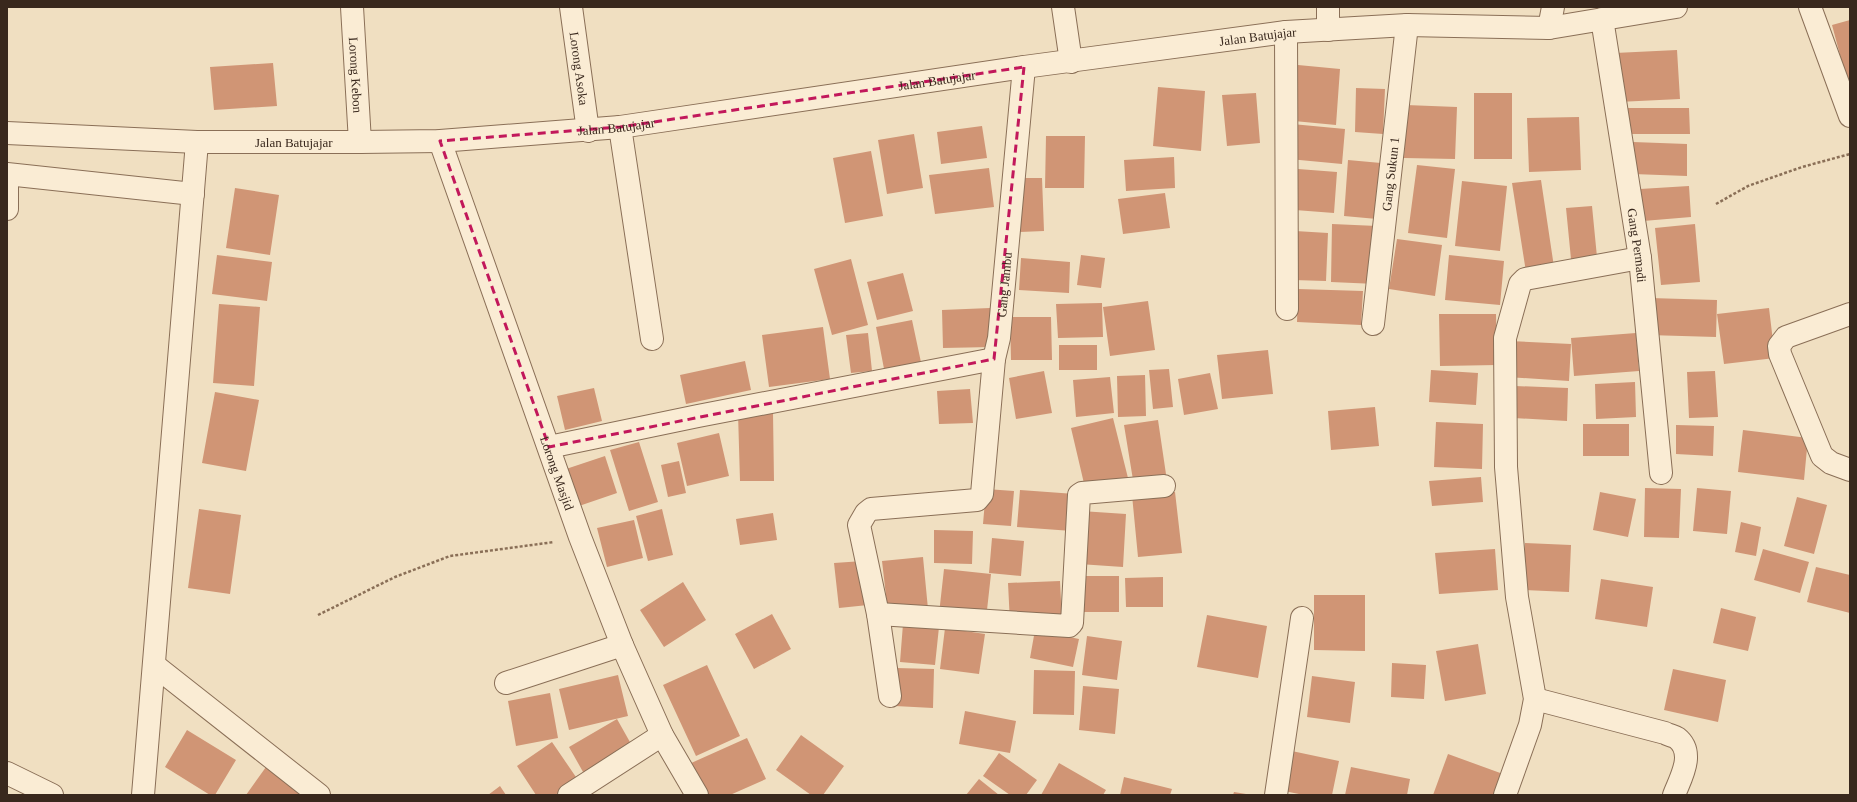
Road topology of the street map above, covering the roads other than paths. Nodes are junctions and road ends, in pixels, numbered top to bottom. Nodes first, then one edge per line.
1 (352, 7) edge
2 (571, 7) edge
3 (1063, 7) edge
4 (1328, 7) edge
5 (1553, 7) edge
6 (1676, 7) edge
7 (1810, 7) edge
8 (1602, 18) junction
9 (1407, 25) junction
10 (1549, 28) junction
11 (1328, 30) junction
12 (1286, 32) junction
13 (1071, 62) junction
14 (1024, 68) junction
15 (1850, 116) edge
16 (620, 127) junction
17 (588, 131) junction
18 (7, 133) edge
19 (440, 141) junction
20 (197, 142) junction
21 (360, 142) junction
22 (7, 174) edge
23 (7, 185) edge
24 (193, 194) junction
25 (7, 209) edge
26 (1640, 258) junction
27 (1287, 309) dead end
28 (1850, 314) edge
29 (1373, 324) dead end
30 (652, 339) dead end
31 (994, 359) junction
32 (549, 447) junction
33 (1850, 470) edge
34 (1661, 474) dead end
35 (1164, 486) dead end
36 (878, 614) junction
37 (1302, 618) dead end
38 (622, 645) junction
39 (154, 665) junction
40 (506, 683) dead end
41 (890, 696) dead end
42 (1535, 699) junction
43 (662, 735) junction
44 (7, 773) edge
45 (52, 795) edge
46 (143, 795) edge
47 (320, 795) edge
48 (569, 795) edge
49 (697, 795) edge
50 (1276, 795) edge
51 (1505, 795) edge
52 (1674, 795) edge

1 - 21 street, Lorong Kebon
2 - 17 street, Lorong Asoka
3 - 13 street
4 - 11 street
5 - 10 street
6 - 8 street, Jalan Batujajar
7 - 15 street
8 - 10 street, Jalan Batujajar
8 - 26 street, Gang Permadi
9 - 10 street, Jalan Batujajar
9 - 11 street, Jalan Batujajar
9 - 29 street, Gang Sukun 1
11 - 12 street, Jalan Batujajar
12 - 13 street, Jalan Batujajar
12 - 27 street
13 - 14 street, Jalan Batujajar
14 - 16 street, Jalan Batujajar
14 - 31 street, Gang Jambu
16 - 17 street, Jalan Batujajar
16 - 30 street
17 - 19 street, Jalan Batujajar
18 - 20 street, Jalan Batujajar
19 - 21 street, Jalan Batujajar
19 - 32 street, Lorong Masjid
20 - 21 street, Jalan Batujajar
20 - 24 street
22 - 24 street
23 - 25 street
24 - 39 street
26 - 34 street, Gang Permadi
26 - 42 street
28 - 33 street
31 - 32 street
31 - 36 street, Gang Jambu
32 - 38 street, Lorong Masjid
35 - 36 street
36 - 41 street
37 - 50 street
38 - 40 street
38 - 43 street, Lorong Masjid
39 - 46 street
39 - 47 street
42 - 51 street
42 - 52 street
43 - 48 street
43 - 49 street, Lorong Masjid
44 - 45 street

